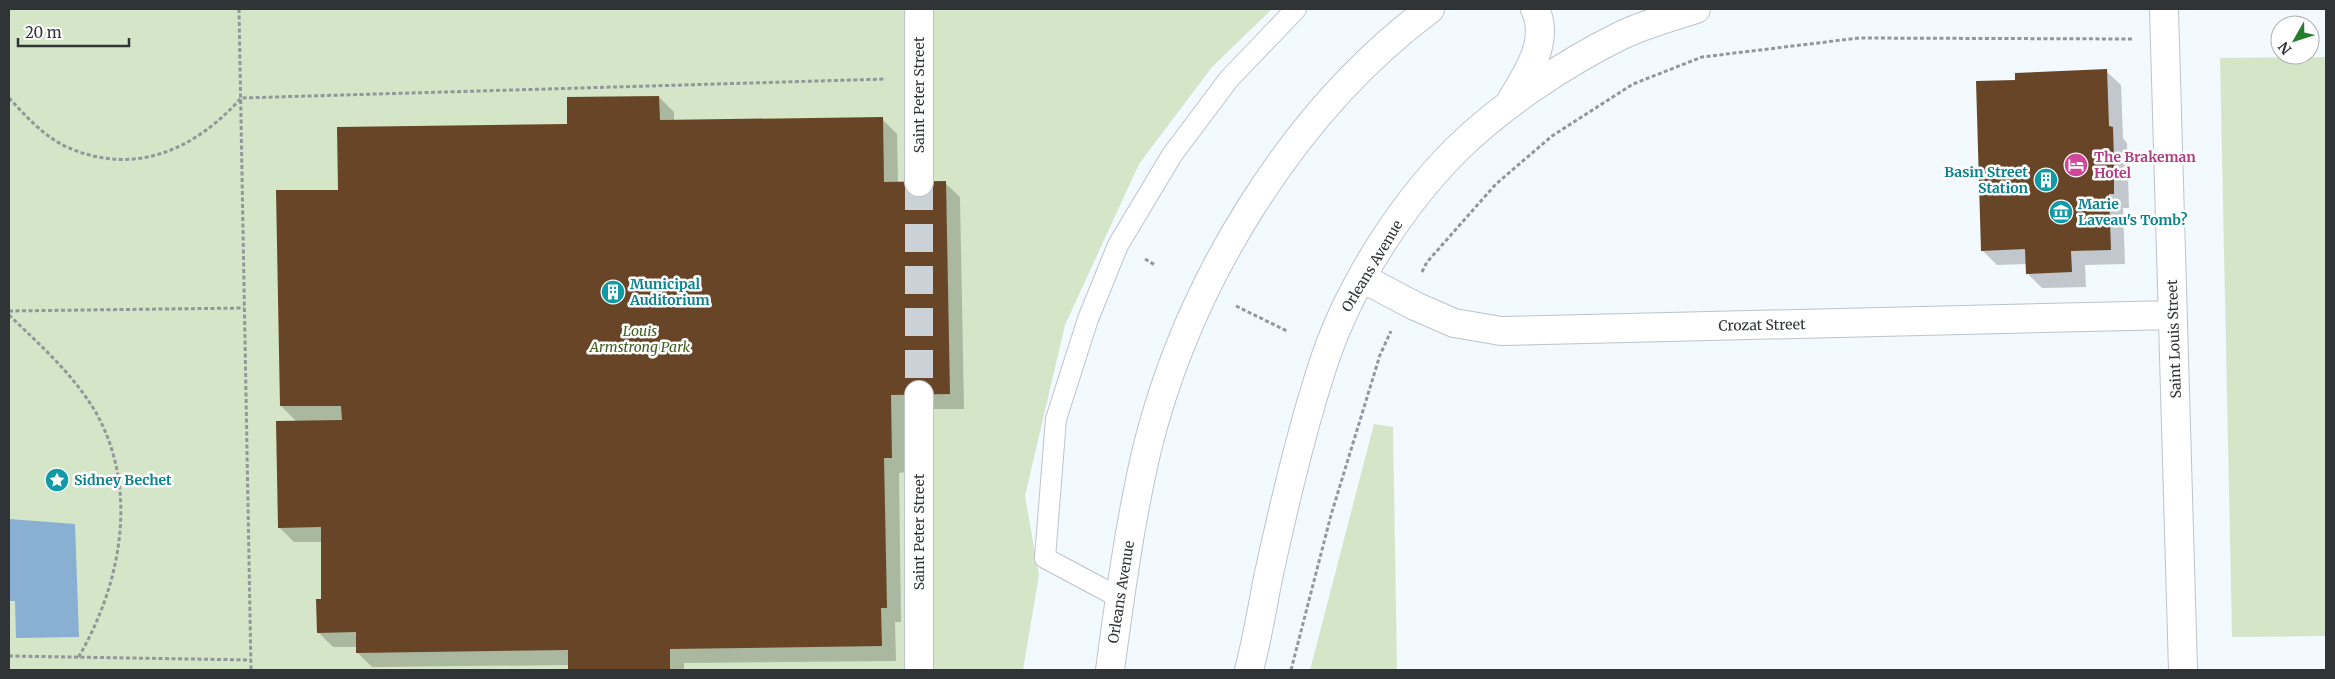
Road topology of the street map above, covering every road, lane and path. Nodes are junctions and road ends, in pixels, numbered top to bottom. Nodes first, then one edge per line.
1 (239, 9) edge
2 (920, 9) edge
3 (1296, 9) edge
4 (1430, 9) edge
5 (1535, 9) edge
6 (1696, 9) edge
7 (2164, 9) edge
8 (1659, 14) edge
9 (2165, 40) junction
10 (919, 78) junction
11 (9, 98) edge
12 (241, 98) junction
13 (1508, 106) junction
14 (919, 182) tunnel mouth
15 (1142, 258) dead end
16 (1155, 265) dead end
17 (1362, 278) junction
18 (1406, 302) junction
19 (1235, 306) dead end
20 (244, 308) junction
21 (9, 313) edge
22 (2173, 315) junction
23 (1288, 331) dead end
24 (920, 395) tunnel mouth
25 (1120, 598) junction
26 (9, 656) edge
27 (78, 658) junction
28 (251, 660) junction
29 (251, 670) edge
30 (919, 670) edge
31 (1110, 670) edge
32 (1249, 670) edge
33 (1291, 670) edge
34 (2183, 670) edge

1 - 12 path
2 - 10 street, Saint Peter Street
3 - 25 lane
4 - 25 street, Orleans Avenue
5 - 13 street
6 - 8 street, Orleans Avenue
7 - 9 street, Saint Louis Street
8 - 13 street, Orleans Avenue
9 - 18 path
9 - 22 street, Saint Louis Street
10 - 12 path
10 - 14 street, Saint Peter Street
11 - 12 path
12 - 20 path
13 - 17 street, Orleans Avenue
15 - 16 path
17 - 18 street, Crozat Street
17 - 32 street, Orleans Avenue
18 - 22 street, Crozat Street
18 - 33 path
19 - 23 path
20 - 21 path
20 - 28 path
21 - 27 path
22 - 34 street, Saint Louis Street
24 - 30 street, Saint Peter Street
25 - 31 street, Orleans Avenue
26 - 27 path
27 - 28 path
28 - 29 path

